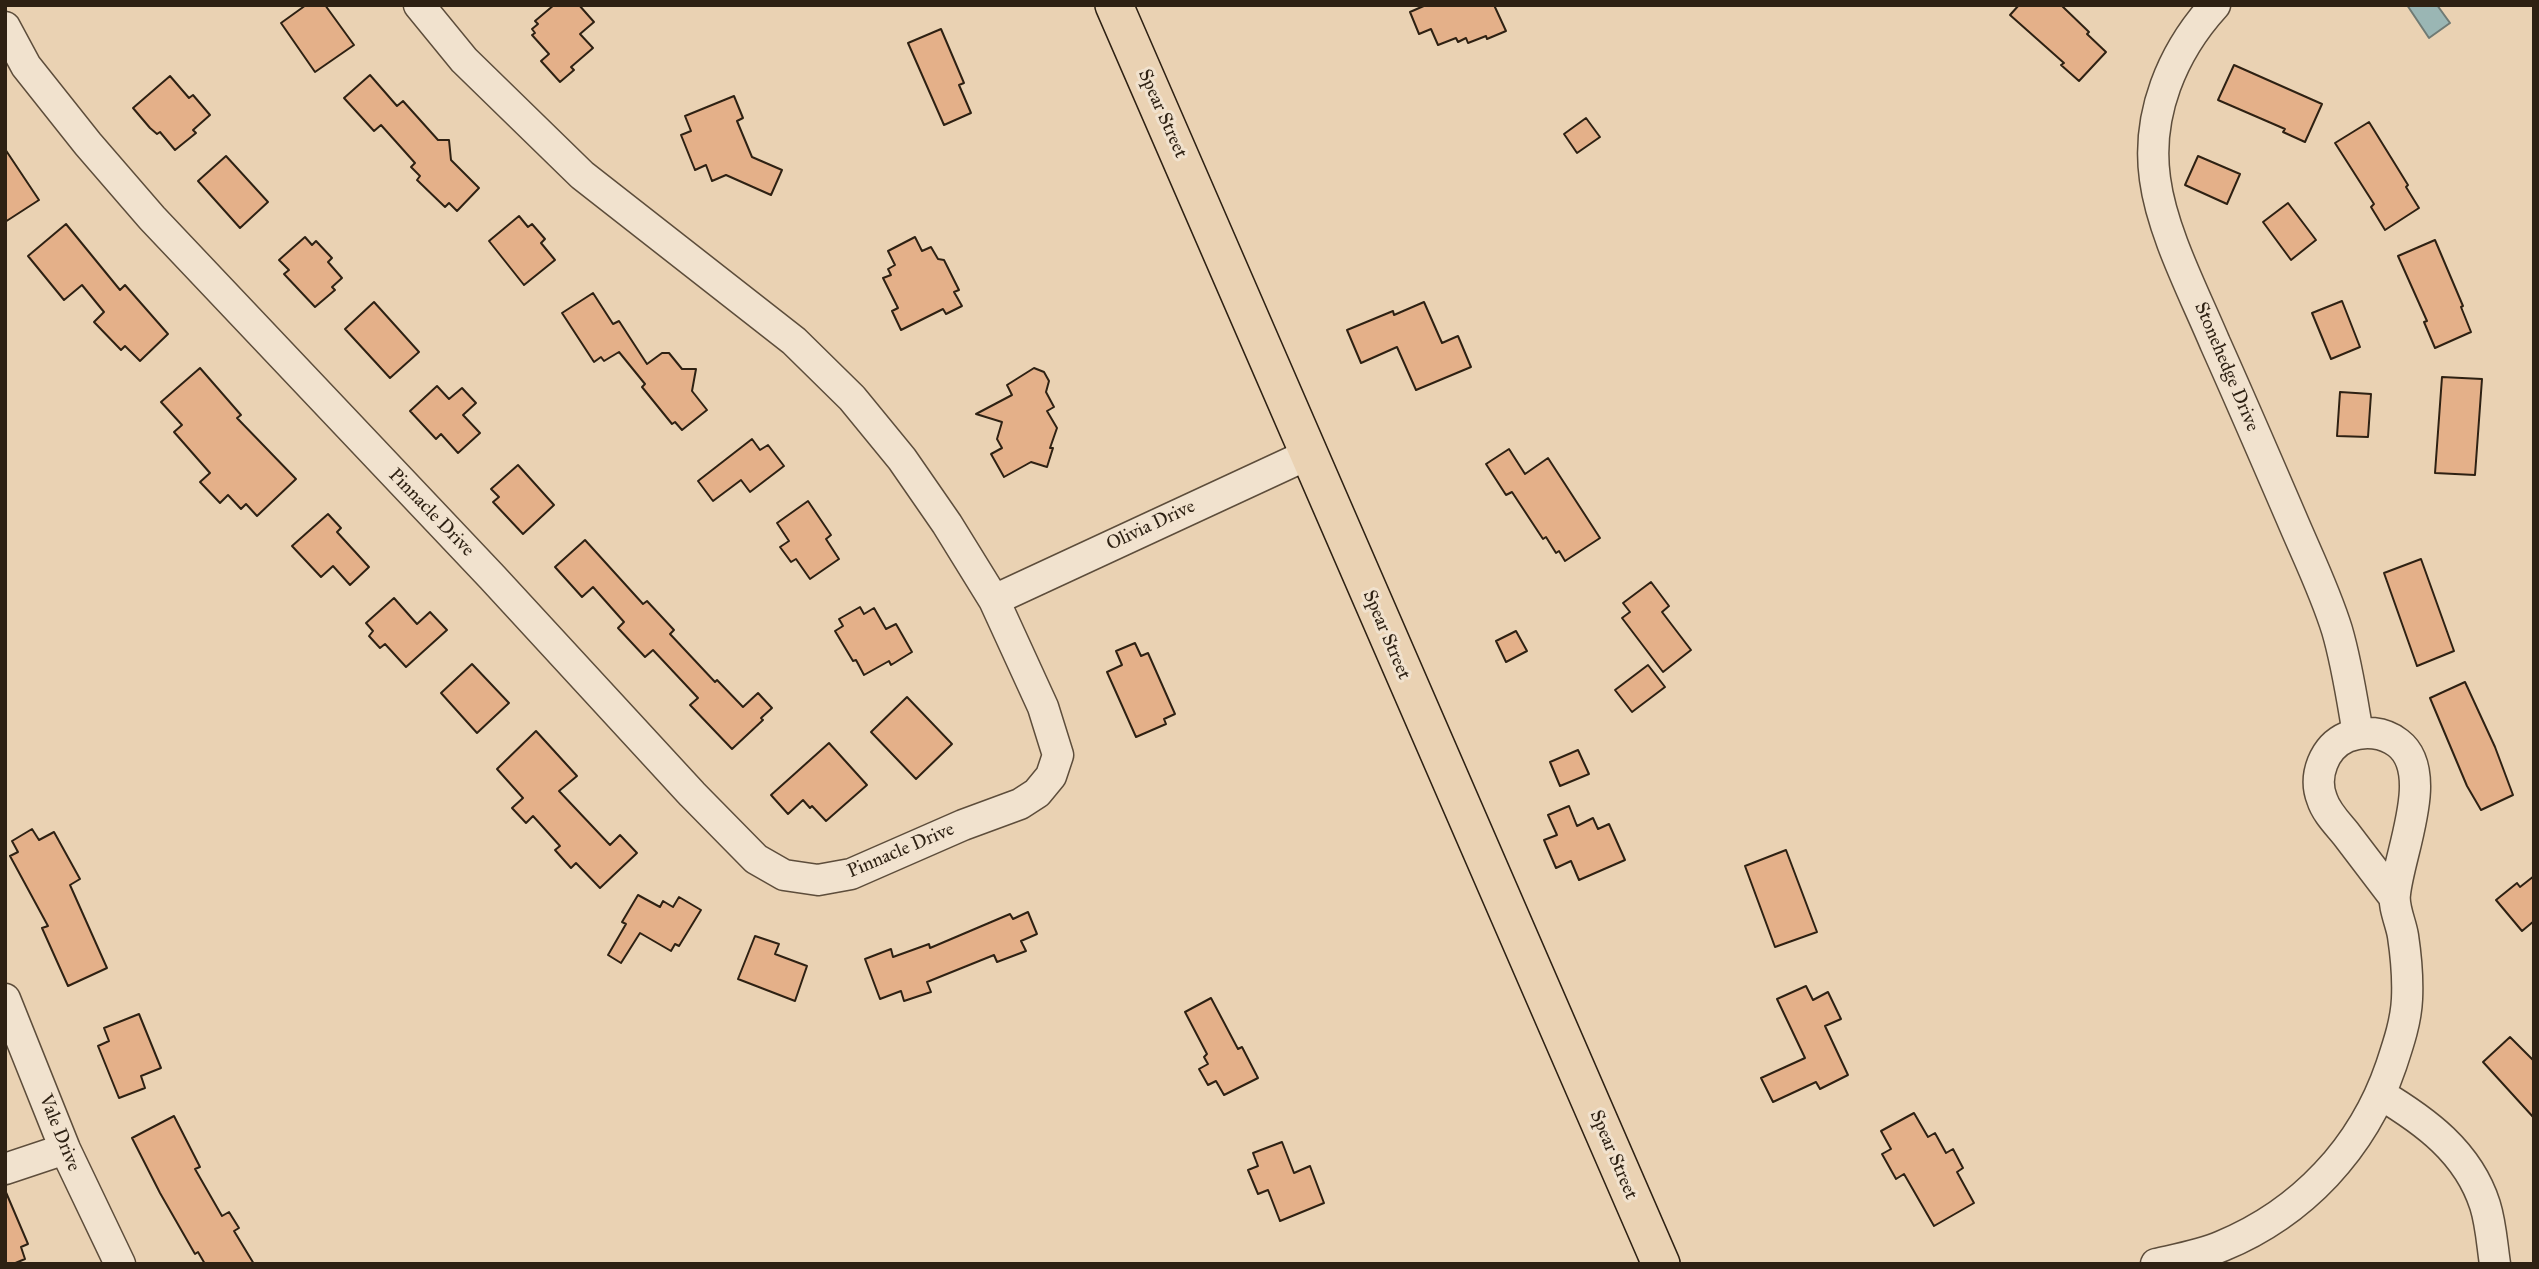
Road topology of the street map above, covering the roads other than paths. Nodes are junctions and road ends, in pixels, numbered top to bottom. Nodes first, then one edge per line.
1 (419, 5) edge
2 (1114, 5) edge
3 (2215, 5) edge
4 (5, 27) edge
5 (1309, 454) junction
6 (994, 600) junction
7 (2358, 734) junction
8 (2394, 897) junction
9 (5, 999) edge
10 (2380, 1094) junction
11 (65, 1149) junction
12 (5, 1168) edge
13 (120, 1264) edge
14 (1661, 1264) edge
15 (2155, 1264) edge
16 (2495, 1264) edge

1 - 6 street, Pinnacle Drive
2 - 5 main road, Spear Street
3 - 7 street, Stonehedge Drive
4 - 6 street, Pinnacle Drive
5 - 6 street, Olivia Drive
5 - 14 main road, Spear Street
7 - 8 street
7 - 8 street
8 - 10 street
9 - 11 street, Vale Drive
10 - 15 street
10 - 16 street
11 - 12 street
11 - 13 street, Vale Drive

